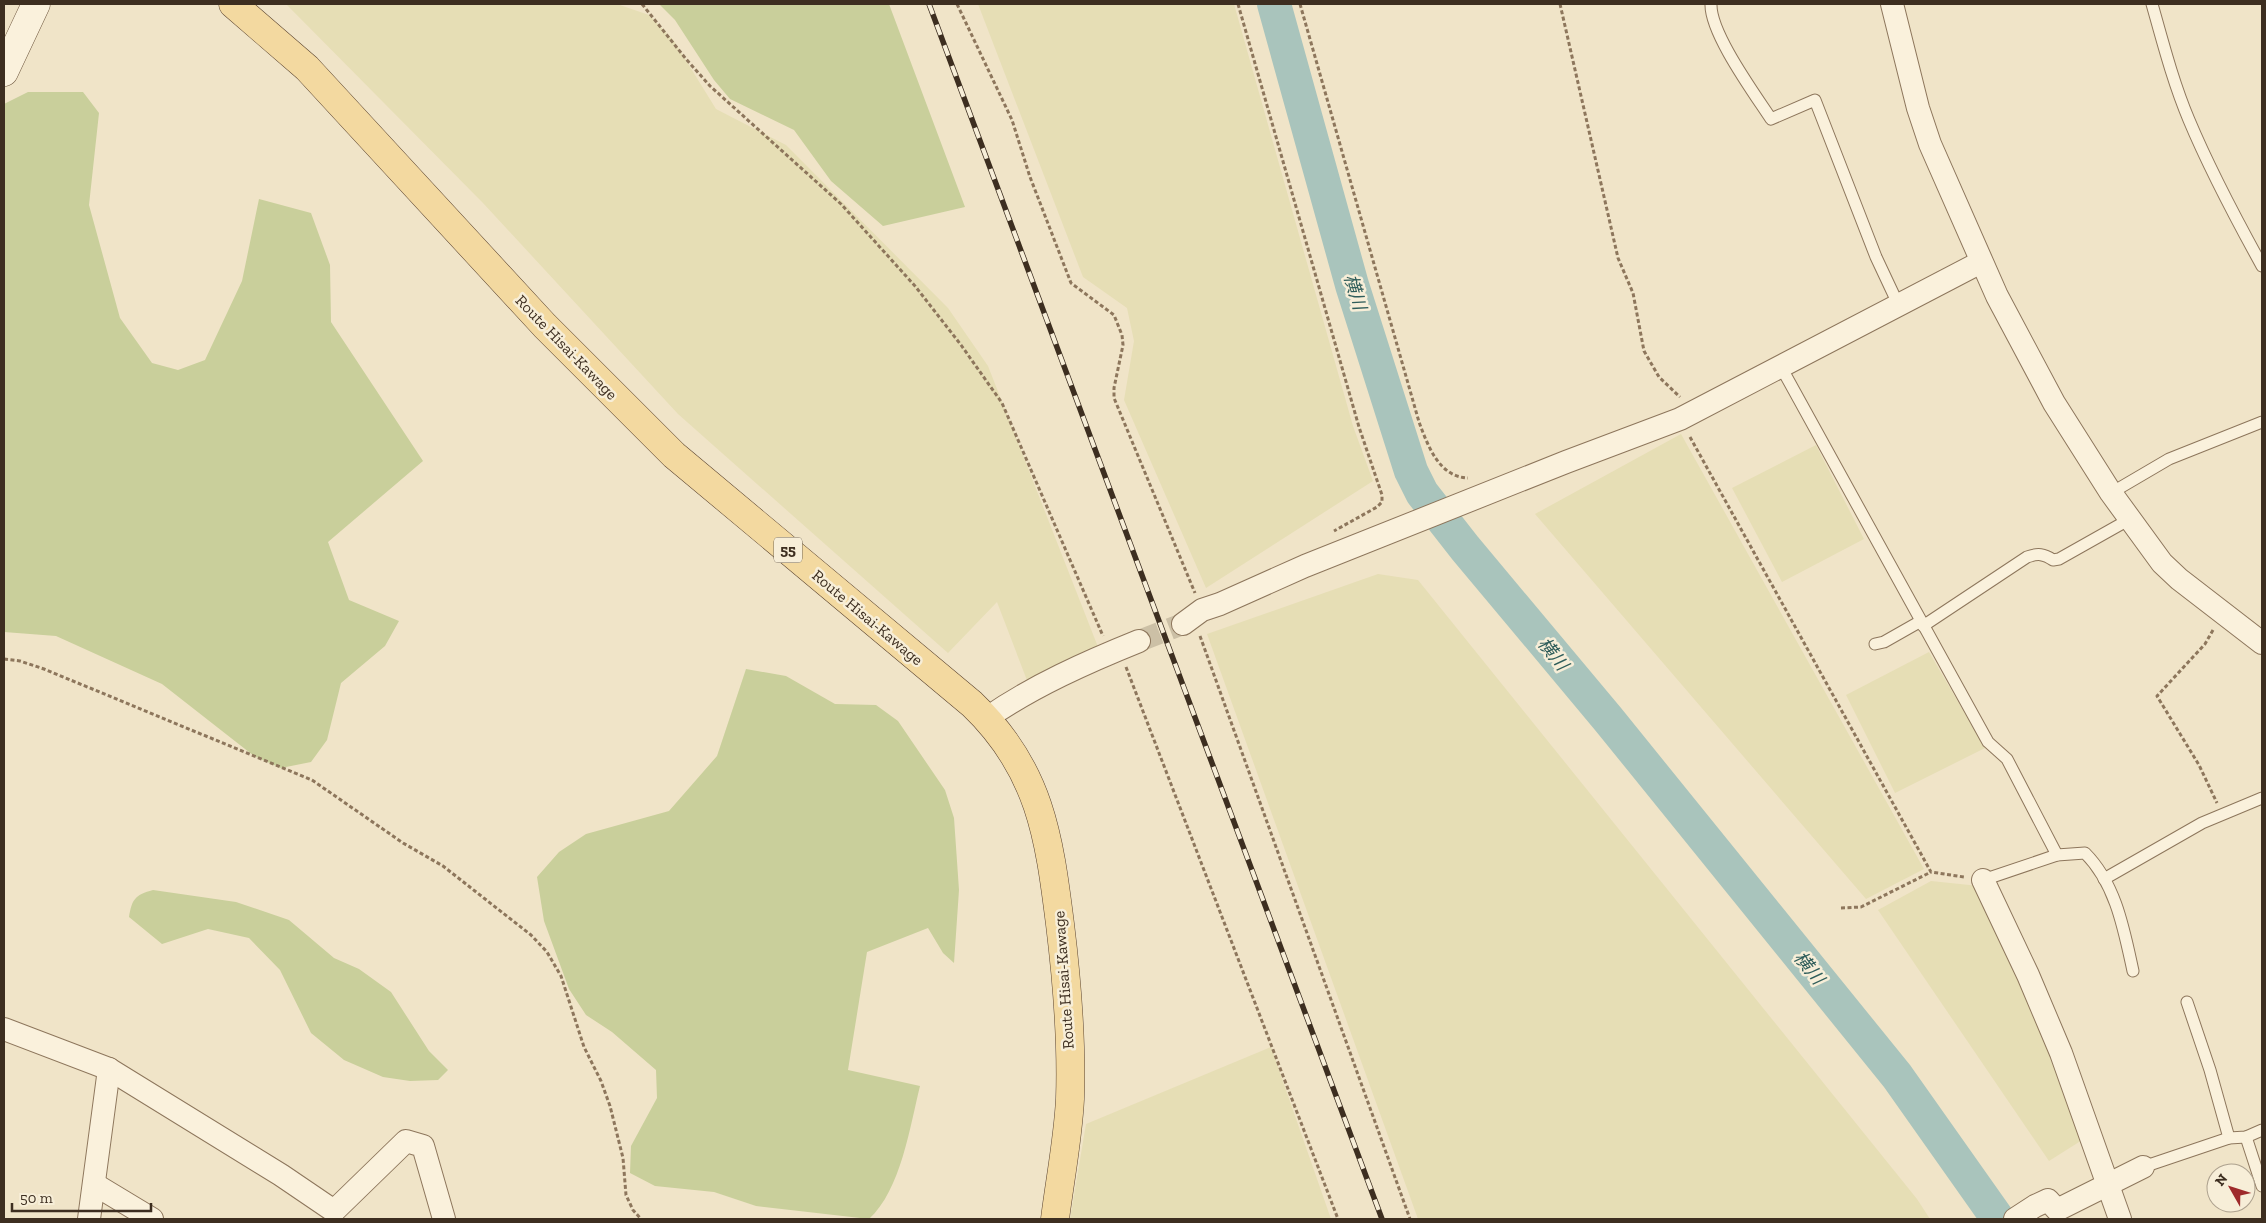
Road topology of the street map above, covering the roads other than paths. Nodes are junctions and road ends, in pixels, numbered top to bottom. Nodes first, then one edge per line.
1 (36, 4) edge
2 (233, 4) edge
3 (1711, 4) edge
4 (1892, 4) edge
5 (2152, 4) edge
6 (4, 72) edge
7 (1981, 262) junction
8 (2262, 266) edge
9 (1899, 306) junction
10 (1781, 367) junction
11 (2262, 422) edge
12 (2111, 492) junction
13 (2130, 519) junction
14 (1193, 617) tunnel mouth
15 (1922, 623) junction
16 (2262, 643) edge
17 (1875, 644) dead end
18 (1123, 648) tunnel mouth
19 (987, 718) junction
20 (2262, 798) edge
21 (2058, 855) junction
22 (2104, 879) junction
23 (1983, 880) joint
24 (2133, 971) dead end
25 (2188, 1002) dead end
26 (4, 1032) edge
27 (109, 1069) junction
28 (2262, 1130) edge
29 (2229, 1138) junction
30 (2246, 1138) junction
31 (2143, 1167) joint
32 (94, 1184) junction
33 (2107, 1185) junction
34 (2262, 1186) edge
35 (337, 1215) edge
36 (89, 1219) edge
37 (152, 1219) edge
38 (444, 1219) edge
39 (1055, 1219) edge
40 (2015, 1219) edge
41 (2120, 1219) edge

1 - 6 street
2 - 19 main road, Route Hisai-Kawage / 55
3 - 9 lane
4 - 7 street
5 - 8 lane
7 - 9 street
7 - 12 street
9 - 10 street
10 - 14 street
10 - 15 lane
11 - 12 lane
12 - 13 street
13 - 15 lane
13 - 16 street
15 - 17 lane
15 - 21 lane
18 - 19 street
19 - 39 main road, Route Hisai-Kawage / 55
20 - 22 lane
21 - 22 lane
21 - 23 lane
22 - 24 lane
23 - 33 street
25 - 29 lane
26 - 27 street
27 - 32 street
27 - 35 street
28 - 30 lane
29 - 30 lane
29 - 31 lane
30 - 34 lane
31 - 33 street
32 - 36 street
32 - 37 street
33 - 40 street
33 - 41 street
35 - 38 street

